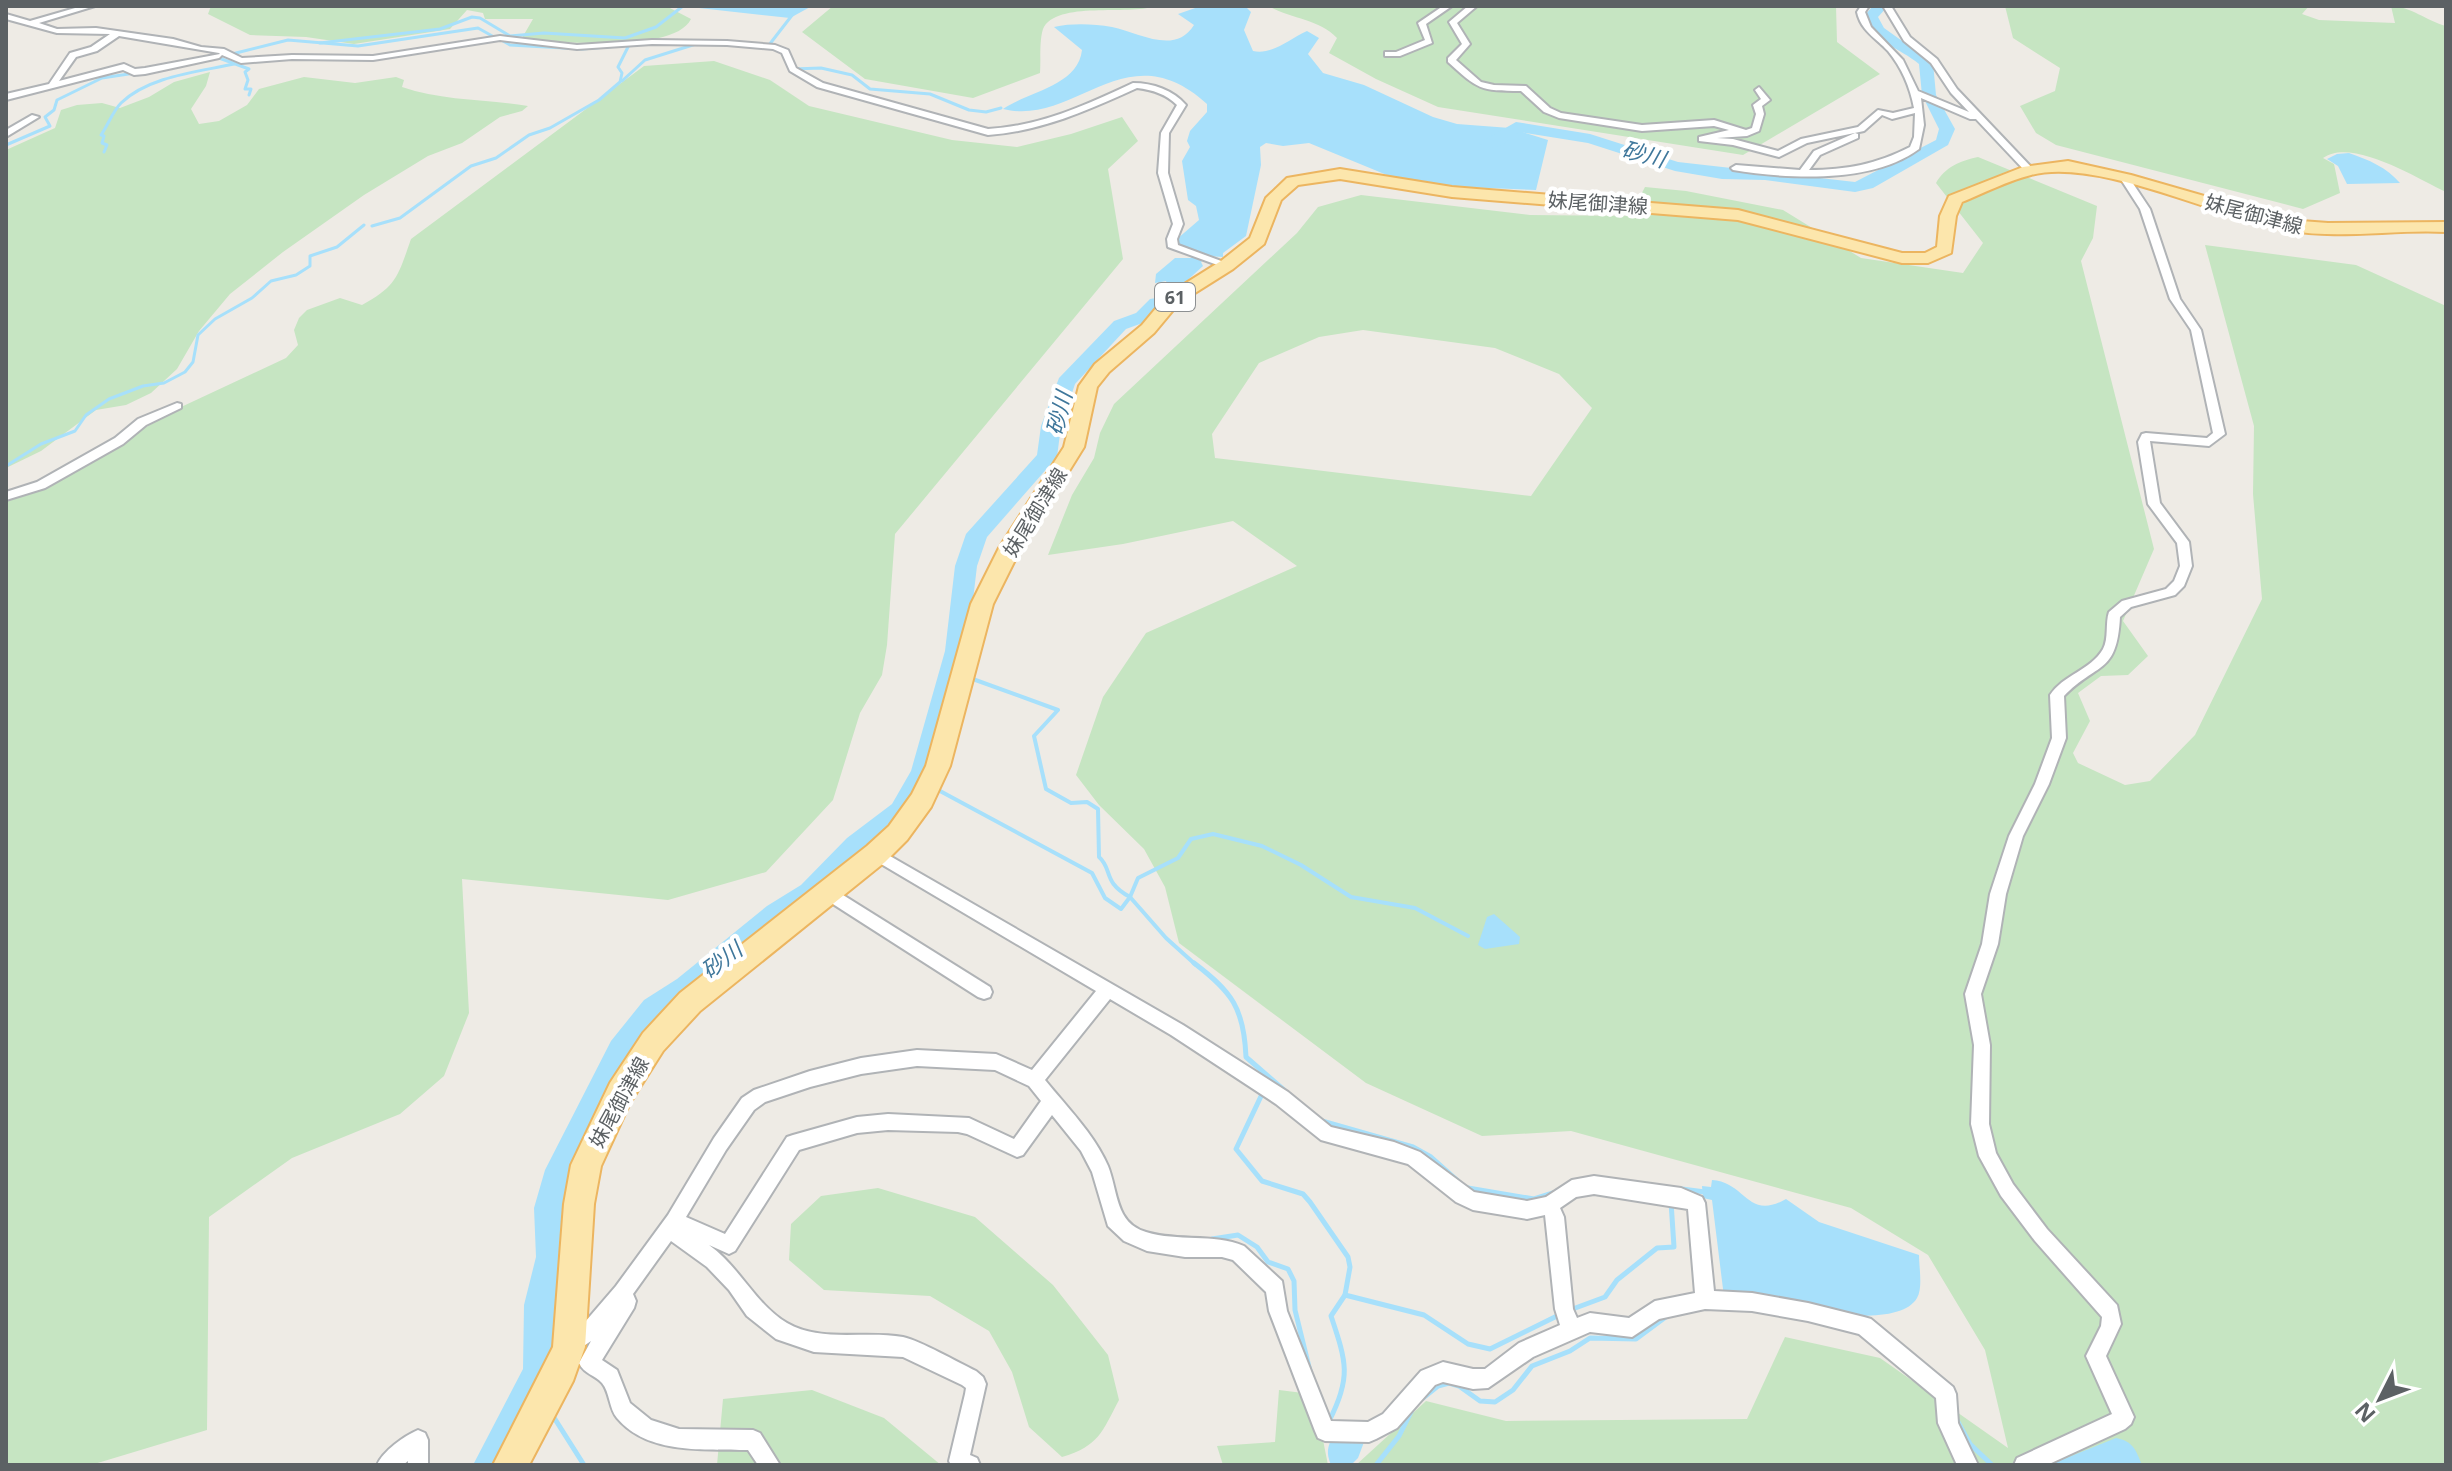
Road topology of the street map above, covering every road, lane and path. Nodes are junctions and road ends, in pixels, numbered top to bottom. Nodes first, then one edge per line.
1 (91, 6) edge
2 (1448, 6) edge
3 (1473, 6) edge
4 (1865, 6) edge
5 (1887, 7) edge
6 (6, 16) edge
7 (17, 21) junction
8 (31, 23) junction
9 (6, 27) edge
10 (117, 33) junction
11 (1388, 54) dead end
12 (227, 56) junction
13 (52, 86) junction
14 (1759, 90) dead end
15 (1918, 94) junction
16 (6, 97) edge
17 (1917, 110) junction
18 (35, 117) dead end
19 (1980, 120) junction
20 (1851, 132) junction
21 (1747, 133) junction
22 (6, 134) edge
23 (1736, 168) dead end
24 (2029, 170) junction
25 (1803, 172) junction
26 (2125, 178) junction
27 (2446, 227) edge
28 (1217, 262) junction
29 (177, 406) dead end
30 (6, 496) edge
31 (876, 854) junction
32 (827, 892) junction
33 (1108, 989) junction
34 (984, 992) dead end
35 (1035, 1080) junction
36 (1051, 1102) junction
37 (1550, 1205) junction
38 (671, 1225) junction
39 (623, 1293) junction
40 (1705, 1300) junction
41 (1571, 1329) junction
42 (569, 1347) junction
43 (387, 1465) edge
44 (418, 1465) edge
45 (510, 1465) edge
46 (770, 1465) edge
47 (970, 1465) edge
48 (1968, 1465) edge
49 (2024, 1465) edge

1 - 8 street
2 - 11 street
3 - 21 street
4 - 15 street
5 - 19 street
6 - 7 street
7 - 8 street
7 - 9 street
8 - 10 street
10 - 12 street
10 - 13 street
12 - 13 street
12 - 28 street
13 - 16 street
14 - 21 street
15 - 17 street
15 - 19 street
17 - 20 street
17 - 25 street
18 - 22 street
19 - 24 street
20 - 21 street
20 - 25 street
23 - 25 street
24 - 26 main road, 妹尾御津線 / 61
24 - 28 main road, 妹尾御津線 / 61
26 - 27 main road, 妹尾御津線 / 61
26 - 49 street
28 - 31 main road, 妹尾御津線 / 61
29 - 30 street
31 - 32 main road, 妹尾御津線 / 61
31 - 33 street
32 - 34 street
32 - 42 main road, 妹尾御津線 / 61
33 - 35 street
33 - 37 street
35 - 36 street
35 - 38 street
36 - 38 street
36 - 41 street
37 - 40 street
37 - 41 street
38 - 39 street
38 - 47 street
39 - 42 street
39 - 46 street
40 - 41 street
40 - 48 street
42 - 45 main road, 妹尾御津線 / 61
43 - 44 street

